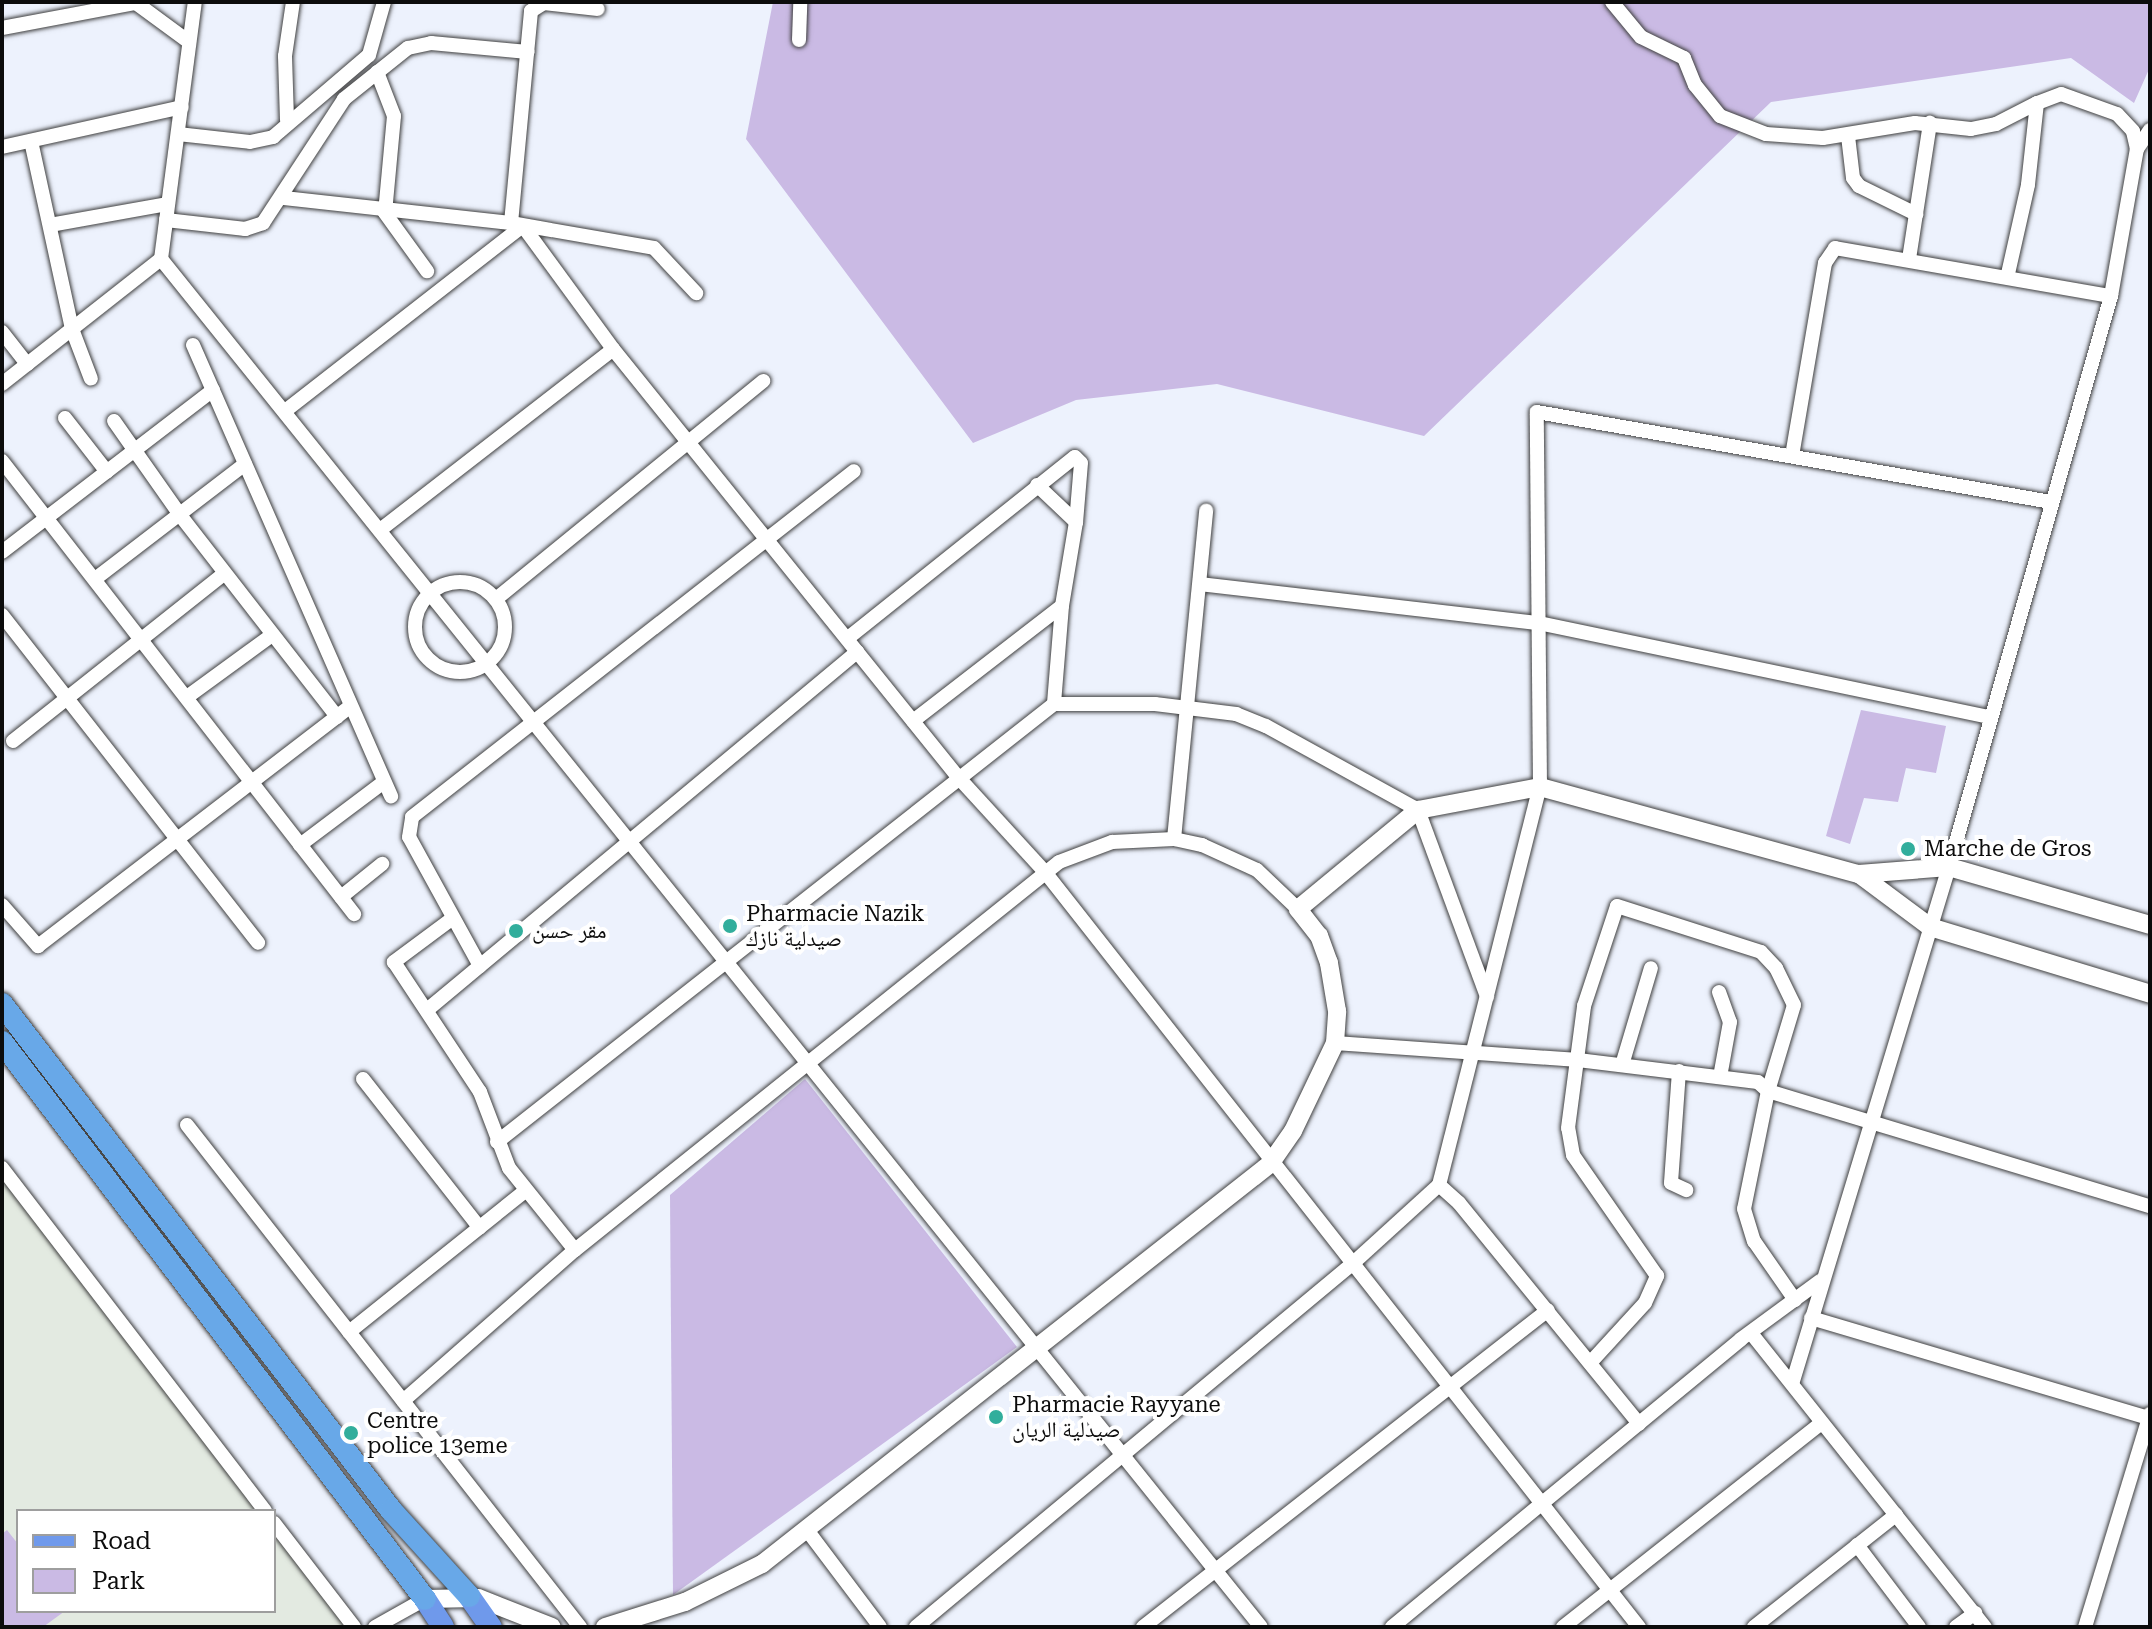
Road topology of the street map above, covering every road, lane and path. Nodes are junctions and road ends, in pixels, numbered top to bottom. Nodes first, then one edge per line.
1 (136, 2) edge
2 (195, 2) edge
3 (293, 2) edge
4 (384, 2) edge
5 (800, 2) edge
6 (1612, 2) edge
7 (598, 9) dead end
8 (2, 28) edge
9 (799, 40) dead end
10 (189, 42) junction
11 (528, 52) junction
12 (377, 72) junction
13 (2037, 103) junction
14 (182, 107) junction
15 (287, 120) junction
16 (1930, 123) junction
17 (2150, 130) edge
18 (178, 134) junction
19 (1848, 136) junction
20 (31, 141) junction
21 (2, 147) edge
22 (2137, 149) junction
23 (284, 198) junction
24 (168, 204) junction
25 (385, 213) junction
26 (1916, 214) junction
27 (166, 220) junction
28 (517, 224) junction
29 (50, 225) junction
30 (161, 259) junction
31 (1909, 259) junction
32 (427, 271) dead end
33 (2008, 274) junction
34 (696, 293) dead end
35 (2111, 296) junction
36 (72, 329) junction
37 (2, 332) edge
38 (193, 345) dead end
39 (613, 349) junction
40 (27, 364) junction
41 (91, 379) dead end
42 (763, 381) dead end
43 (2, 384) edge
44 (213, 390) junction
45 (285, 411) junction
46 (65, 418) dead end
47 (114, 421) dead end
48 (686, 440) junction
49 (133, 451) junction
50 (1792, 456) junction
51 (2, 461) edge
52 (245, 464) junction
53 (854, 471) dead end
54 (107, 472) junction
55 (1037, 485) junction
56 (2051, 502) junction
57 (1206, 511) dead end
58 (180, 515) junction
59 (48, 517) junction
60 (1076, 522) junction
61 (380, 530) junction
62 (766, 538) junction
63 (2, 552) edge
64 (225, 573) junction
65 (95, 579) junction
66 (1200, 584) junction
67 (430, 593) junction
68 (496, 599) junction
69 (1062, 606) junction
70 (2, 615) edge
71 (1539, 623) junction
72 (272, 635) junction
73 (848, 638) junction
74 (142, 639) junction
75 (857, 652) junction
76 (488, 664) junction
77 (187, 697) junction
78 (67, 698) junction
79 (1054, 704) junction
80 (351, 706) junction
81 (1187, 706) junction
82 (337, 717) junction
83 (1989, 717) junction
84 (913, 721) junction
85 (535, 722) junction
86 (13, 741) dead end
87 (957, 776) junction
88 (252, 782) junction
89 (384, 782) junction
90 (1540, 787) junction
91 (391, 797) dead end
92 (1418, 810) junction
93 (1174, 839) junction
94 (177, 840) junction
95 (630, 841) junction
96 (300, 845) junction
97 (382, 864) dead end
98 (1949, 867) junction
99 (1045, 872) junction
100 (1859, 874) junction
101 (341, 897) junction
102 (2, 905) edge
103 (1298, 909) junction
104 (354, 914) dead end
105 (453, 918) junction
106 (2150, 925) edge
107 (1930, 927) junction
108 (258, 943) dead end
109 (726, 961) junction
110 (480, 966) junction
111 (1651, 968) dead end
112 (1719, 992) dead end
113 (2150, 994) edge
114 (1487, 997) junction
115 (2, 1004) edge
116 (427, 1010) junction
117 (2, 1042) edge
118 (1335, 1043) junction
119 (1471, 1054) junction
120 (1578, 1060) junction
121 (808, 1062) junction
122 (1622, 1065) junction
123 (1679, 1071) junction
124 (1720, 1077) junction
125 (363, 1079) dead end
126 (1768, 1091) junction
127 (1873, 1122) junction
128 (187, 1125) dead end
129 (497, 1142) junction
130 (1270, 1164) junction
131 (2, 1168) edge
132 (1439, 1185) junction
133 (1686, 1190) dead end
134 (525, 1191) junction
135 (2150, 1206) edge
136 (480, 1228) junction
137 (575, 1250) junction
138 (1351, 1265) junction
139 (1820, 1281) junction
140 (1795, 1300) junction
141 (1548, 1310) junction
142 (1811, 1318) junction
143 (349, 1332) junction
144 (1751, 1333) junction
145 (1038, 1349) junction
146 (1590, 1363) junction
147 (1793, 1381) junction
148 (1449, 1388) junction
149 (403, 1401) junction
150 (2149, 1416) edge
151 (1639, 1424) junction
152 (1820, 1424) junction
153 (1121, 1452) junction
154 (2145, 1462) edge
155 (1544, 1502) junction
156 (263, 1509) edge
157 (1896, 1515) junction
158 (276, 1526) edge
159 (807, 1530) junction
160 (1857, 1545) junction
161 (1215, 1570) junction
162 (1608, 1592) junction
163 (469, 1596) junction
164 (425, 1599) junction
165 (1975, 1613) junction
166 (613, 1626) edge
167 (354, 1627) edge
168 (375, 1627) edge
169 (443, 1627) edge
170 (491, 1627) edge
171 (552, 1627) edge
172 (580, 1627) edge
173 (880, 1627) edge
174 (916, 1627) edge
175 (1143, 1627) edge
176 (1261, 1627) edge
177 (1392, 1627) edge
178 (1563, 1627) edge
179 (1639, 1627) edge
180 (1754, 1627) edge
181 (1919, 1627) edge
182 (1956, 1627) edge
183 (1985, 1627) edge
184 (2085, 1627) edge

1 - 8 street
1 - 10 street
2 - 10 street
3 - 15 street
4 - 15 street
5 - 9 street
6 - 19 street
7 - 11 street
10 - 14 street
11 - 12 street
11 - 28 street
12 - 23 street
12 - 25 street
13 - 16 street
13 - 22 street
13 - 33 street
14 - 18 street
14 - 20 street
15 - 18 street
16 - 19 street
16 - 26 street
17 - 22 street
18 - 24 street
19 - 26 street
20 - 21 street
20 - 29 street
22 - 35 street
23 - 25 street
23 - 27 street
24 - 27 street
24 - 29 street
25 - 28 street
25 - 32 street
26 - 31 street
27 - 30 street
28 - 34 street
28 - 39 street
28 - 45 street
29 - 36 street
30 - 36 street
30 - 45 street
31 - 33 street
31 - 50 street
33 - 35 street
35 - 56 street
36 - 40 street
36 - 41 street
37 - 40 street
38 - 44 street
39 - 48 street
39 - 61 street
40 - 43 street
42 - 48 street
44 - 49 street
44 - 52 street
45 - 61 street
46 - 54 street
47 - 49 street
48 - 62 street
48 - 68 street
49 - 54 street
49 - 58 street
50 - 56 street
50 - 71 street
51 - 59 street
52 - 58 street
52 - 80 street
53 - 62 street
54 - 59 street
55 - 60 street
55 - 60 street
55 - 73 street
56 - 83 street
57 - 66 street
58 - 64 street
58 - 65 street
59 - 63 street
59 - 65 street
60 - 69 street
61 - 67 street
62 - 73 street
62 - 85 street
64 - 72 street
64 - 74 street
65 - 74 street
66 - 71 street
66 - 81 street
67 - 68 street
67 - 76 street
67 - 76 street
68 - 76 street
69 - 79 street
69 - 84 street
70 - 78 street
71 - 83 street
71 - 90 street
72 - 77 street
72 - 82 street
73 - 75 street
74 - 77 street
74 - 78 street
75 - 84 street
75 - 95 street
76 - 85 street
77 - 88 street
78 - 86 street
78 - 94 street
79 - 81 street
79 - 87 street
80 - 82 street
80 - 89 street
81 - 92 street
81 - 93 street
82 - 88 street
83 - 98 street
84 - 87 street
85 - 95 street
85 - 105 street
87 - 99 street
87 - 109 street
88 - 94 street
88 - 96 street
89 - 91 street
89 - 96 street
90 - 92 street
90 - 100 street
90 - 114 street
92 - 103 street
92 - 114 street
93 - 99 street
93 - 103 street
94 - 102 street
94 - 108 street
95 - 109 street
95 - 110 street
96 - 101 street
97 - 101 street
98 - 100 street
98 - 106 street
98 - 107 street
99 - 121 street
99 - 130 street
100 - 107 street
101 - 104 street
103 - 118 street
105 - 110 street
105 - 116 street
107 - 113 street
107 - 127 street
109 - 121 street
109 - 129 street
110 - 116 street
111 - 122 street
112 - 124 street
114 - 119 street
115 - 163 highway
116 - 129 street
117 - 164 highway
118 - 119 street
118 - 130 street
119 - 120 street
119 - 132 street
120 - 122 street
120 - 126 street
120 - 146 street
121 - 137 street
121 - 145 street
122 - 123 street
123 - 124 street
123 - 133 street
124 - 126 street
125 - 136 street
126 - 127 street
126 - 140 street
127 - 135 street
127 - 139 street
128 - 143 street
129 - 134 street
130 - 138 street
130 - 145 street
131 - 156 street
132 - 138 street
132 - 141 street
134 - 136 street
134 - 137 street
136 - 143 street
137 - 149 street
138 - 148 street
138 - 153 street
139 - 140 street
139 - 142 street
140 - 144 street
141 - 146 street
141 - 148 street
142 - 147 street
142 - 150 street
143 - 149 street
144 - 147 street
144 - 151 street
145 - 153 street
145 - 159 street
146 - 151 street
147 - 152 street
148 - 155 street
148 - 161 street
149 - 172 street
150 - 154 street
151 - 155 street
152 - 157 street
152 - 162 street
153 - 161 street
153 - 174 street
154 - 184 street
155 - 162 street
155 - 177 street
157 - 160 street
157 - 165 street
158 - 167 street
159 - 166 street
159 - 173 street
160 - 180 street
160 - 181 street
161 - 175 street
161 - 176 street
162 - 178 street
162 - 179 street
163 - 164 street
163 - 170 main road
163 - 171 street
164 - 168 street
164 - 169 main road
165 - 182 street
165 - 183 street

